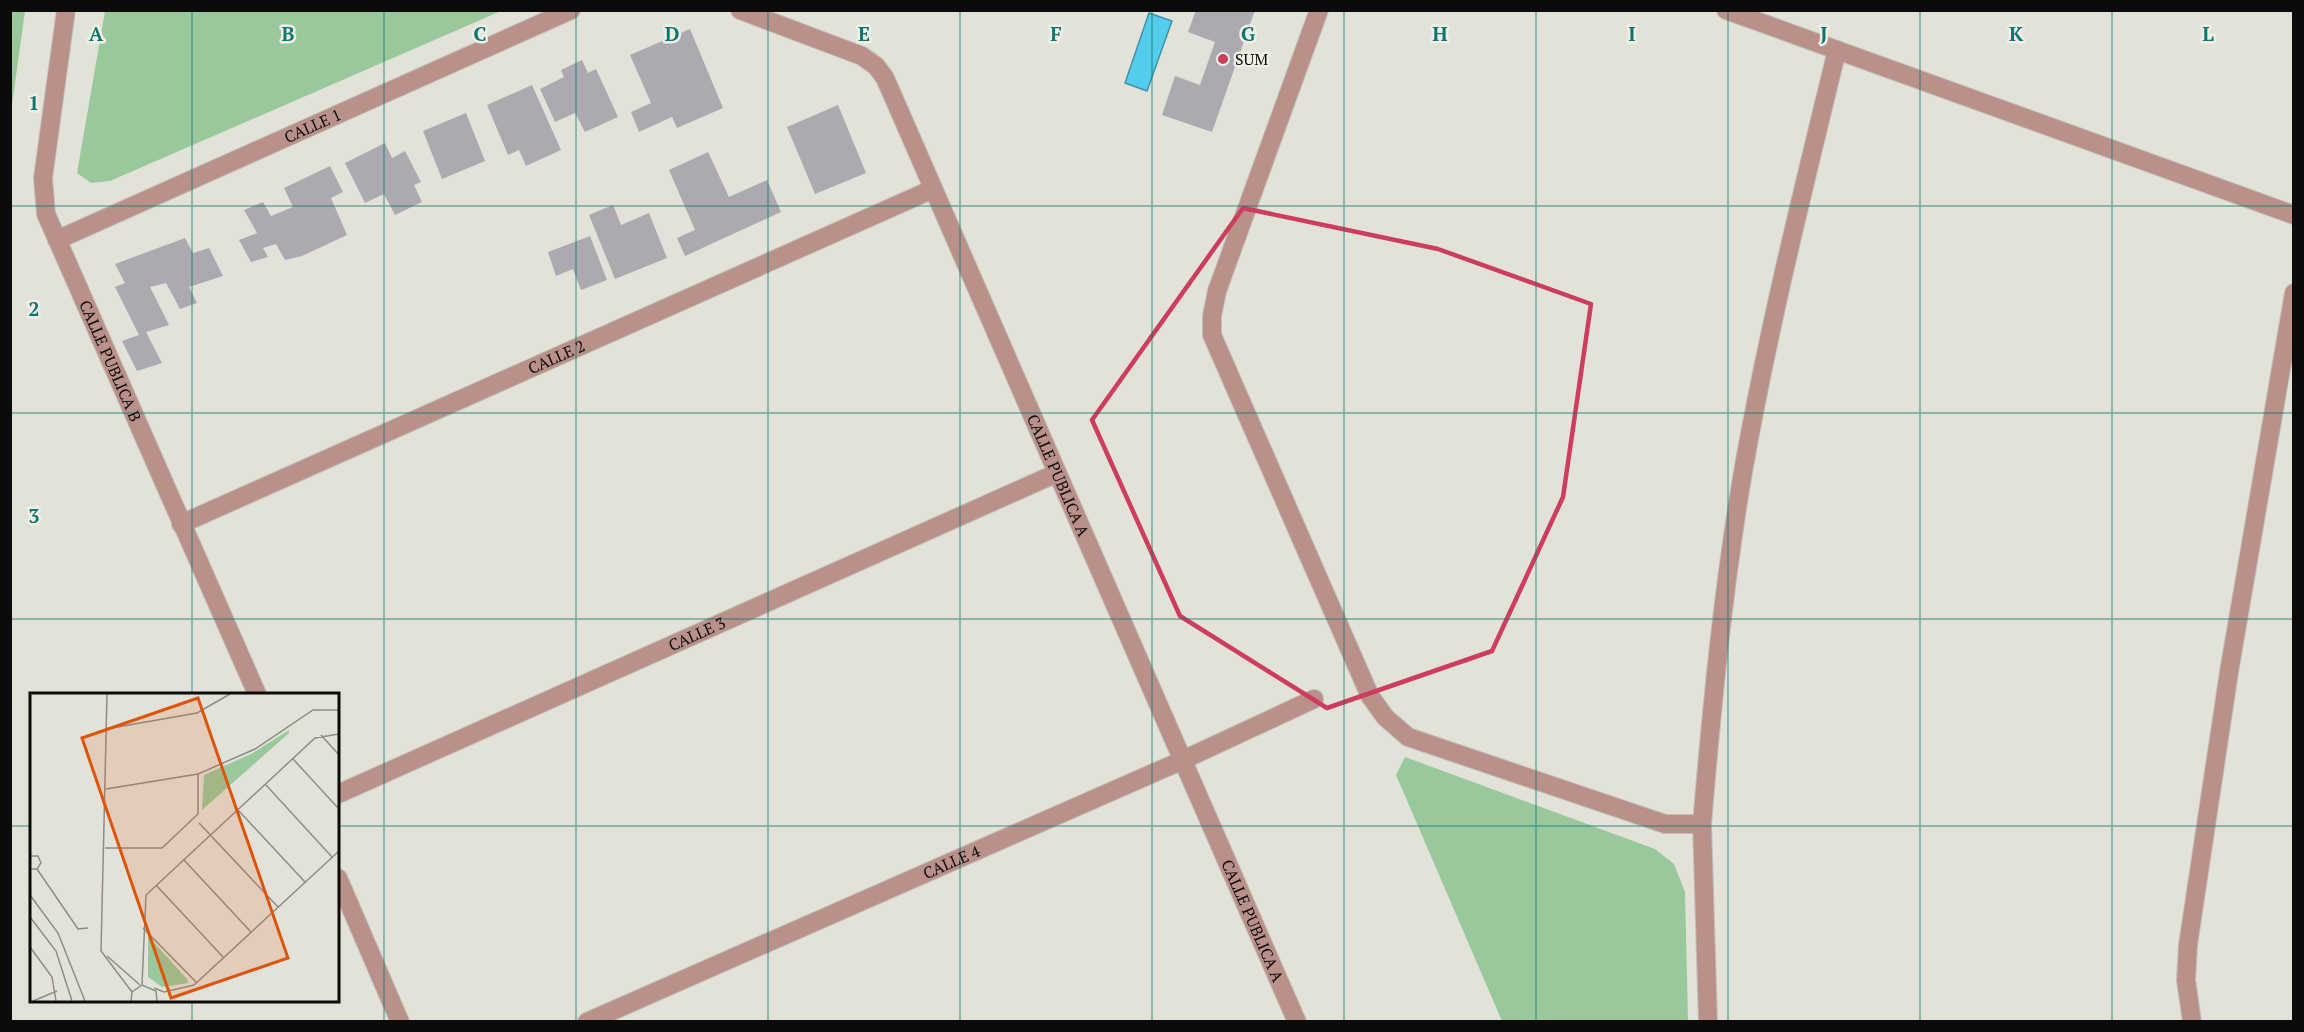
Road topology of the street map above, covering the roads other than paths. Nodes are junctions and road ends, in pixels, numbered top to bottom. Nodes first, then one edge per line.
1 (66, 10) edge
2 (571, 10) edge
3 (740, 10) edge
4 (1319, 10) edge
5 (1726, 10) edge
6 (1837, 51) junction
7 (933, 189) junction
8 (2294, 215) edge
9 (57, 240) junction
10 (2294, 293) edge
11 (1057, 473) junction
12 (180, 524) junction
13 (257, 693) edge
14 (1314, 699) dead end
15 (1183, 760) junction
16 (339, 794) edge
17 (1702, 824) junction
18 (339, 880) edge
19 (400, 1022) edge
20 (586, 1022) edge
21 (1297, 1022) edge
22 (1708, 1022) edge
23 (2192, 1022) edge

1 - 9 street, CALLE PUBLICA B
2 - 9 street, CALLE 1
3 - 7 street, CALLE PUBLICA A
4 - 17 street
5 - 6 street
6 - 8 street
6 - 17 street
7 - 11 street, CALLE PUBLICA A
7 - 12 street, CALLE 2
9 - 12 street, CALLE PUBLICA B
10 - 23 street
11 - 15 street, CALLE PUBLICA A
11 - 16 street, CALLE 3
12 - 13 street, CALLE PUBLICA B
14 - 15 street, CALLE 4
15 - 20 street, CALLE 4
15 - 21 street, CALLE PUBLICA A
17 - 22 street
18 - 19 street

